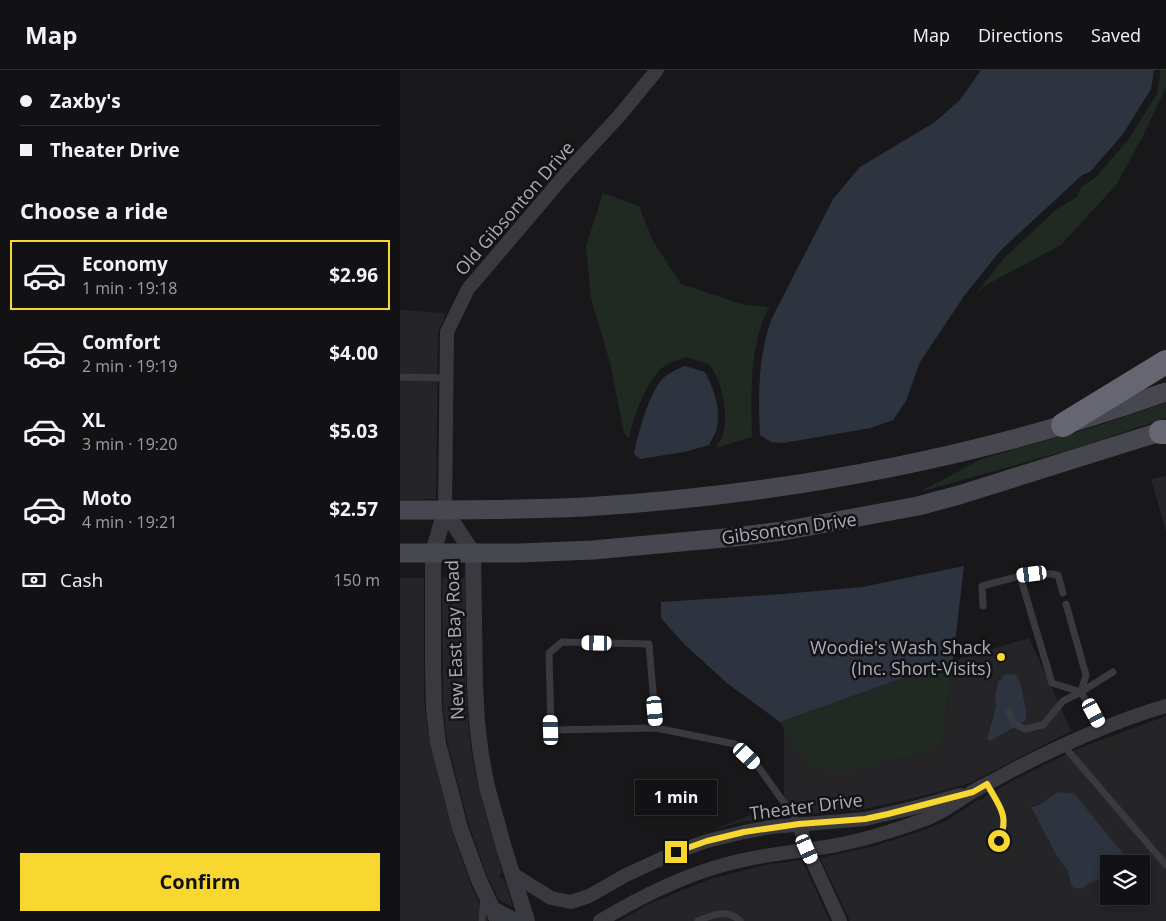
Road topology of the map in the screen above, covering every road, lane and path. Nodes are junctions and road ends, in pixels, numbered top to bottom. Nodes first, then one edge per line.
1 (657, 70) edge
2 (1166, 362) edge
3 (400, 377) edge
4 (448, 378) junction
5 (1166, 392) edge
6 (1063, 425) junction
7 (1164, 431) edge
8 (400, 510) edge
9 (445, 511) junction
10 (400, 553) edge
11 (433, 553) junction
12 (473, 553) junction
13 (1020, 576) junction
14 (1064, 592) dead end
15 (1066, 604) dead end
16 (982, 606) dead end
17 (1113, 672) dead end
18 (1081, 692) junction
19 (1166, 706) edge
20 (1009, 712) dead end
21 (656, 728) junction
22 (1102, 728) junction
23 (1063, 745) junction
24 (987, 784) junction
25 (973, 792) junction
26 (799, 824) junction
27 (999, 841) dead end
28 (807, 849) junction
29 (1166, 865) edge
30 (511, 873) junction
31 (484, 892) junction
32 (495, 914) edge
33 (482, 921) edge
34 (517, 921) edge
35 (527, 921) edge
36 (600, 921) edge
37 (698, 921) edge
38 (740, 921) edge
39 (840, 921) edge

1 - 4 street, Old Gibsonton Drive
2 - 6 highway
3 - 4 lane
4 - 9 street, Old Gibsonton Drive
5 - 6 main road
6 - 9 main road
7 - 12 main road, Gibsonton Drive
8 - 9 main road
9 - 11 street, New East Bay Road
9 - 12 street, New East Bay Road
10 - 11 main road, Gibsonton Drive
11 - 12 main road, Gibsonton Drive
11 - 31 street, New East Bay Road
12 - 30 street, New East Bay Road
13 - 14 lane
13 - 16 lane
13 - 18 lane
15 - 18 lane
17 - 18 lane
18 - 20 lane
18 - 22 lane
19 - 22 street, Theater Drive
21 - 21 lane
21 - 26 lane
22 - 23 street, Theater Drive
23 - 24 street, Theater Drive
23 - 29 lane
24 - 25 street, Theater Drive
24 - 27 lane
25 - 26 street, Theater Drive
25 - 28 street, Theater Drive
26 - 28 street
26 - 30 street, Theater Drive
28 - 36 street, Theater Drive
28 - 39 street
30 - 35 street, New East Bay Road
31 - 32 street, New East Bay Road
31 - 33 lane
32 - 34 street
37 - 38 lane

